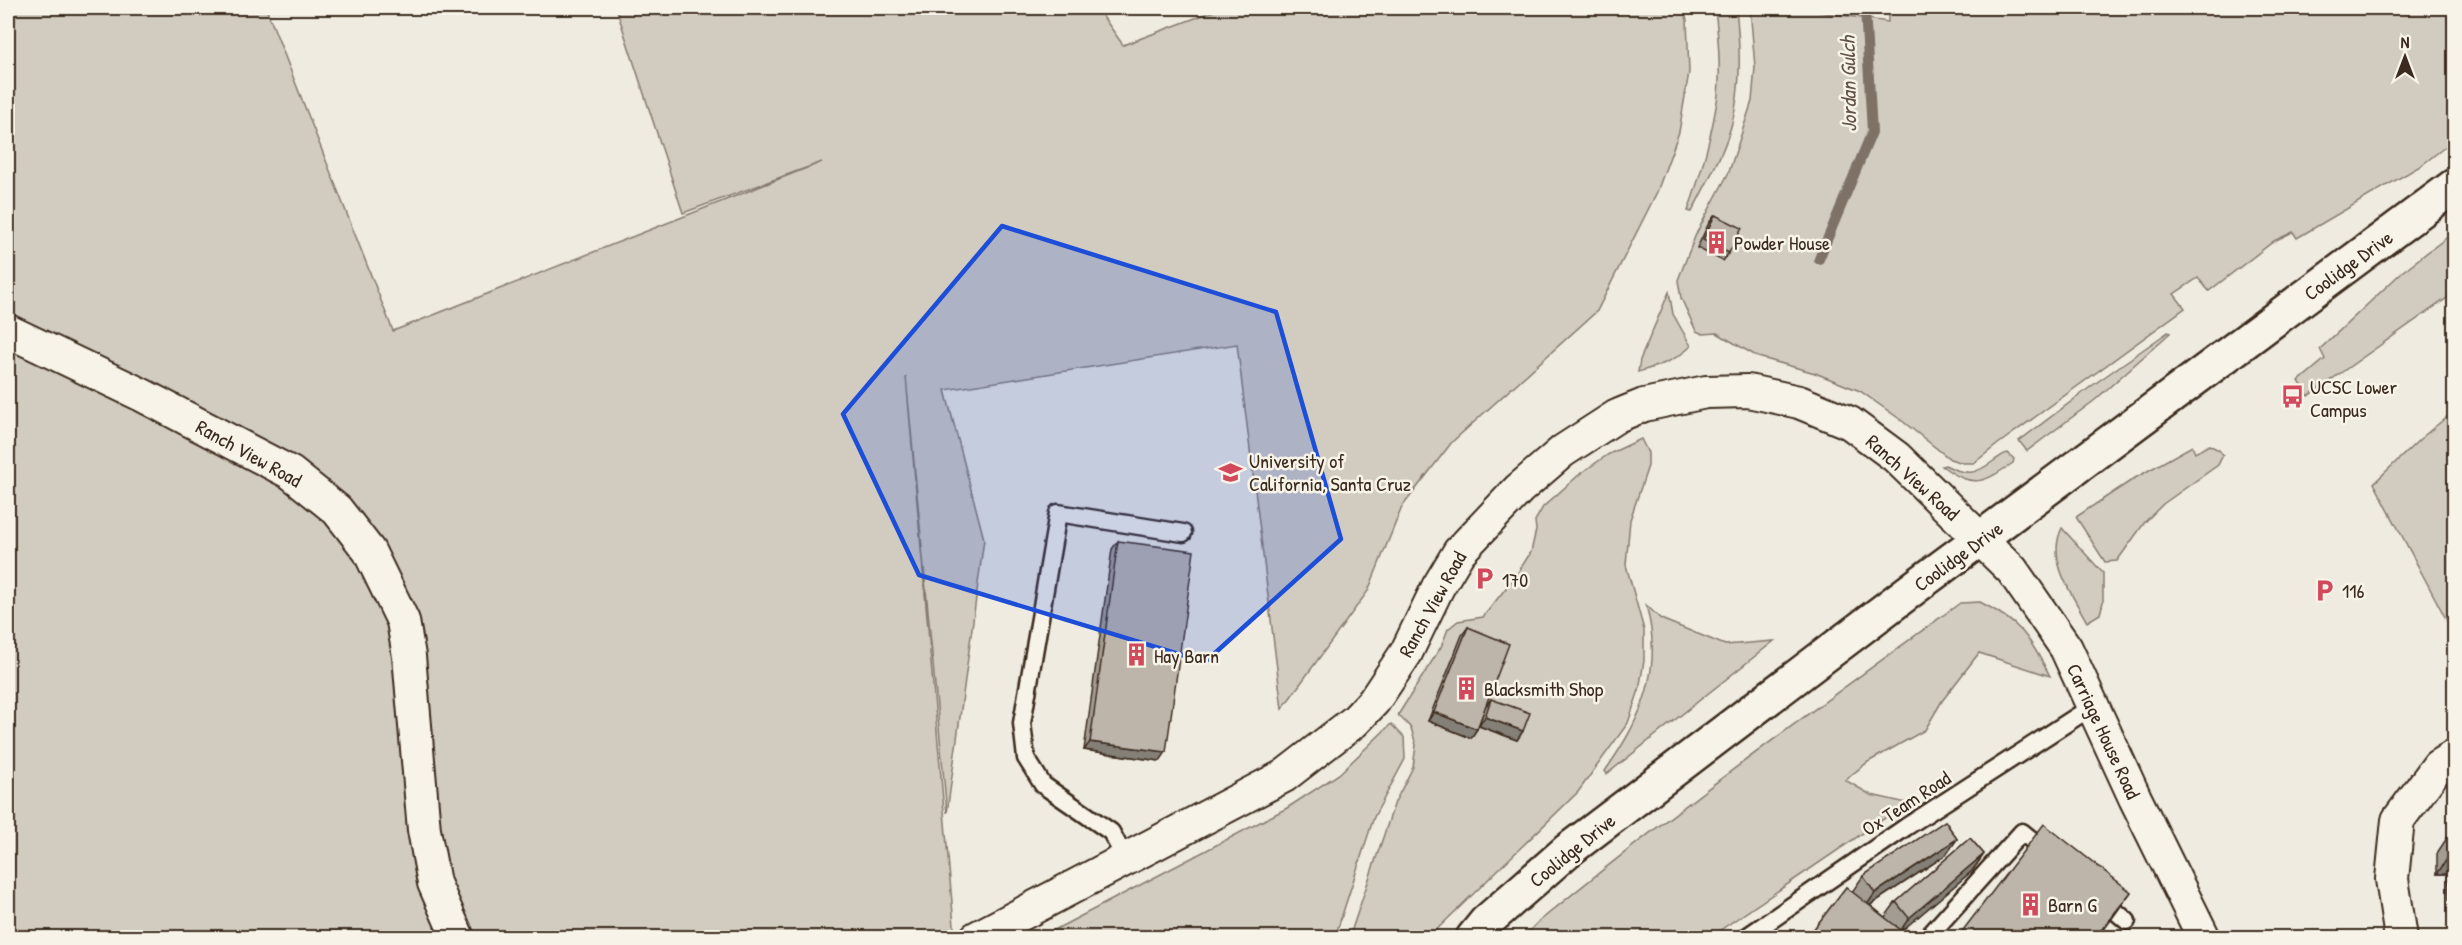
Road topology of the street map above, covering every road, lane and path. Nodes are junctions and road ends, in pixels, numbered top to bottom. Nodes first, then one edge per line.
1 (2454, 186) edge
2 (8, 332) edge
3 (1183, 533) dead end
4 (1981, 540) junction
5 (2092, 706) junction
6 (2454, 756) edge
7 (1126, 860) junction
8 (2057, 861) edge
9 (2083, 884) edge
10 (2127, 921) edge
11 (458, 938) edge
12 (976, 938) edge
13 (1473, 938) edge
14 (1745, 938) edge
15 (1927, 938) edge
16 (2204, 938) edge
17 (2401, 938) edge

1 - 4 main road, Coolidge Drive
2 - 11 street, Ranch View Road
3 - 7 lane
4 - 5 street, Carriage House Road
4 - 7 street, Ranch View Road
4 - 13 main road, Coolidge Drive
5 - 14 lane, Ox Team Road
5 - 16 street, Carriage House Road
6 - 17 street
7 - 12 street, Ranch View Road
8 - 15 lane
9 - 10 lane

